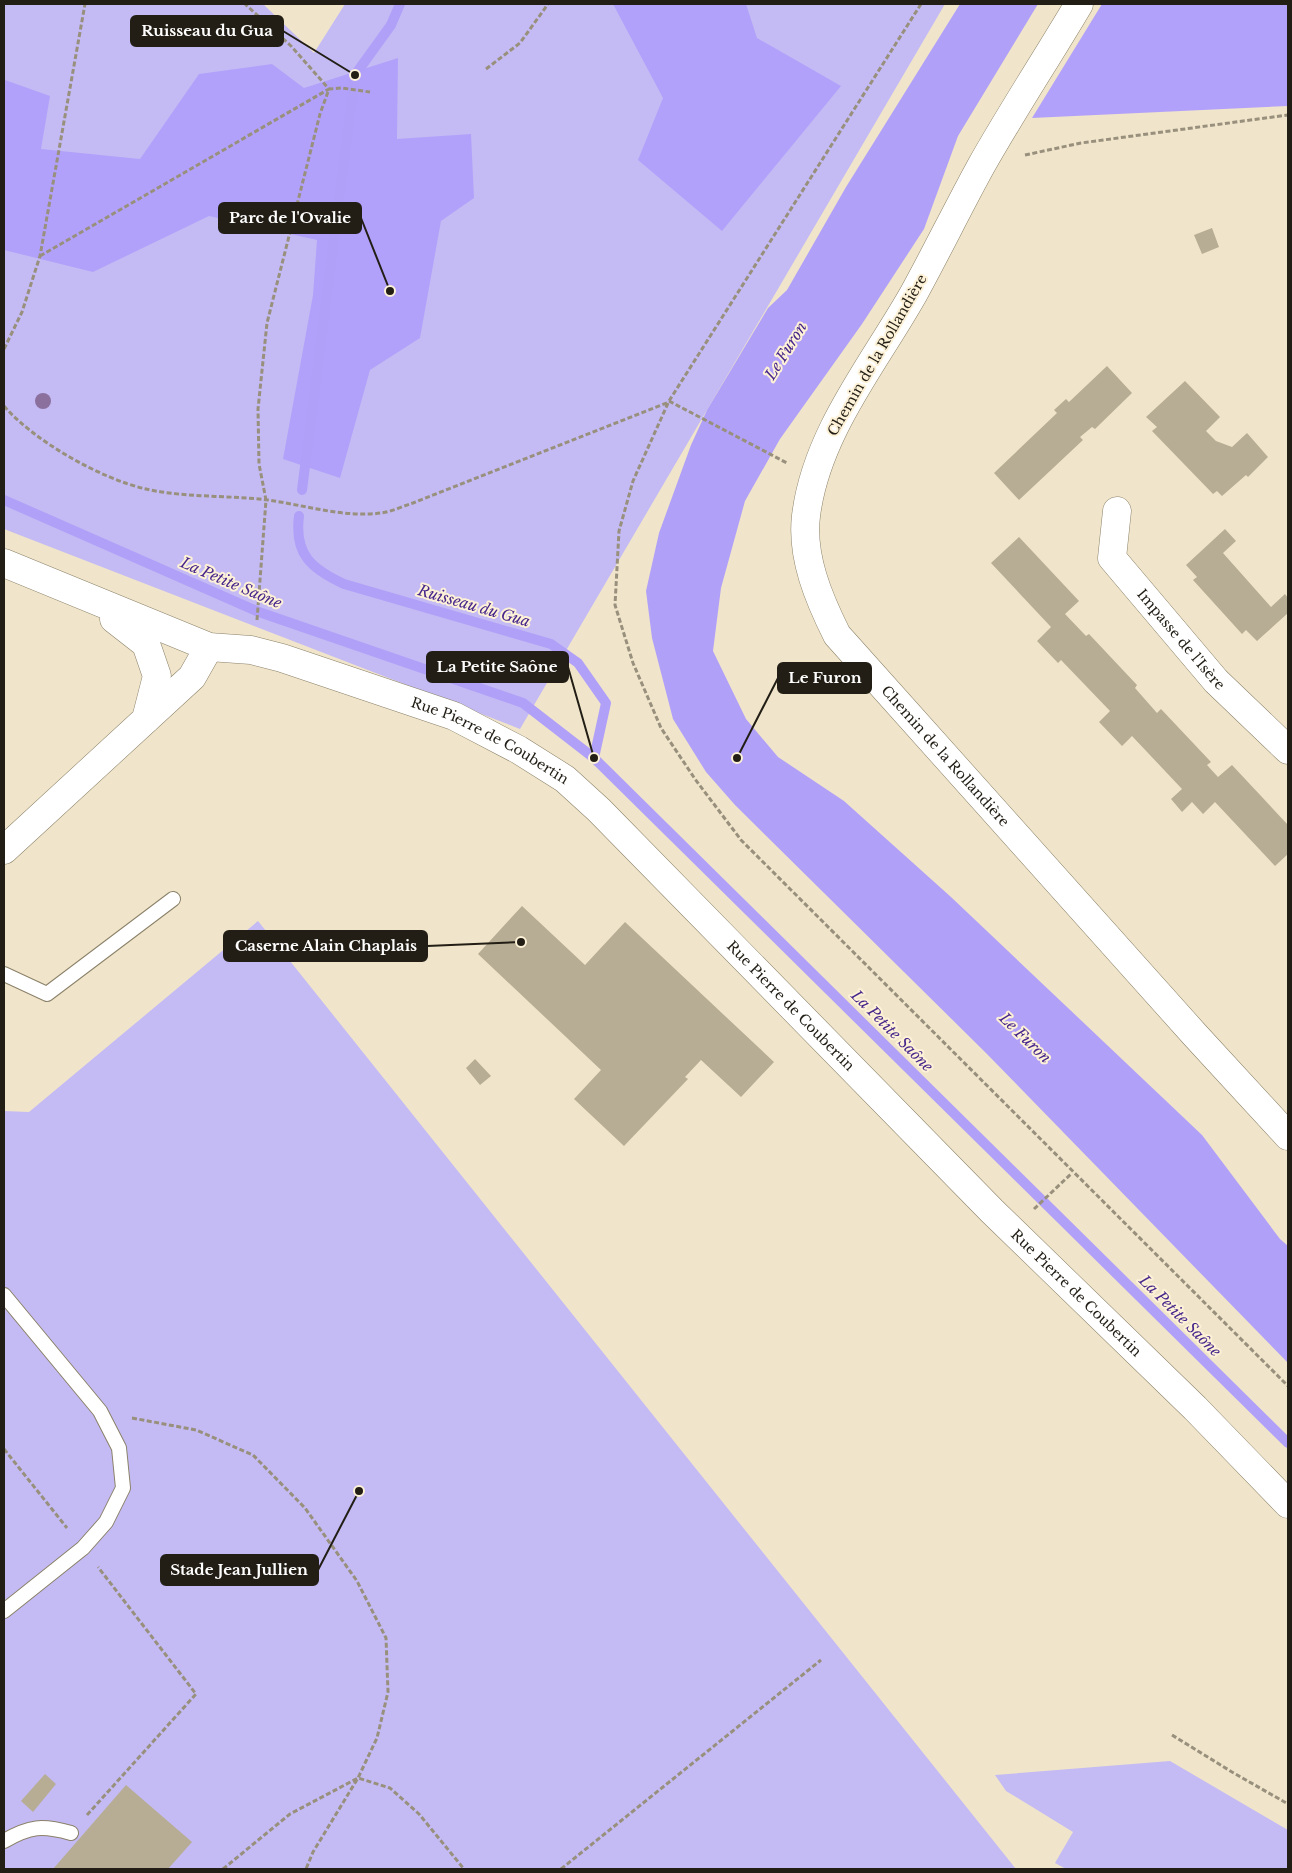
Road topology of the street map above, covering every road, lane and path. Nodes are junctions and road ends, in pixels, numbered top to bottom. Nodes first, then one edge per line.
1 (85, 4) edge
2 (246, 4) edge
3 (548, 4) edge
4 (921, 4) edge
5 (1079, 4) edge
6 (486, 69) dead end
7 (329, 89) junction
8 (370, 92) dead end
9 (1288, 115) edge
10 (982, 164) junction
11 (40, 256) junction
12 (4, 349) edge
13 (669, 402) junction
14 (4, 406) edge
15 (794, 467) dead end
16 (266, 500) junction
17 (1118, 512) dead end
18 (4, 564) edge
19 (87, 598) junction
20 (257, 626) dead end
21 (209, 647) junction
22 (146, 719) junction
23 (1288, 750) edge
24 (4, 850) edge
25 (173, 899) dead end
26 (4, 974) edge
27 (1288, 1136) edge
28 (1072, 1173) junction
29 (1032, 1211) dead end
30 (4, 1295) edge
31 (1288, 1386) edge
32 (100, 1411) junction
33 (4, 1449) edge
34 (1288, 1504) edge
35 (83, 1548) junction
36 (4, 1611) edge
37 (821, 1660) dead end
38 (1172, 1735) dead end
39 (358, 1778) junction
40 (1288, 1804) edge
41 (71, 1833) joint
42 (4, 1841) edge
43 (223, 1869) edge
44 (306, 1869) edge
45 (464, 1869) edge
46 (561, 1869) edge

1 - 11 path
2 - 7 path
3 - 6 path
4 - 13 path
5 - 10 street, Chemin de la Rollandière
7 - 8 path
7 - 11 path
7 - 16 path
9 - 10 path
10 - 27 street, Chemin de la Rollandière
11 - 12 path
13 - 15 path
13 - 16 path
13 - 28 path
14 - 16 path
16 - 20 path
17 - 23 street, Impasse de l'Isère
18 - 19 street, Rue Pierre de Coubertin
19 - 21 street, Rue Pierre de Coubertin
19 - 22 street, Rue Pierre de Coubertin
21 - 22 street
21 - 34 street, Rue Pierre de Coubertin
22 - 24 street
25 - 26 lane
28 - 29 path
28 - 31 path
30 - 32 lane
32 - 35 lane
32 - 39 path
33 - 35 path
35 - 36 lane
35 - 41 path
37 - 46 path
38 - 40 path
39 - 43 path
39 - 44 path
39 - 45 path
41 - 42 lane

